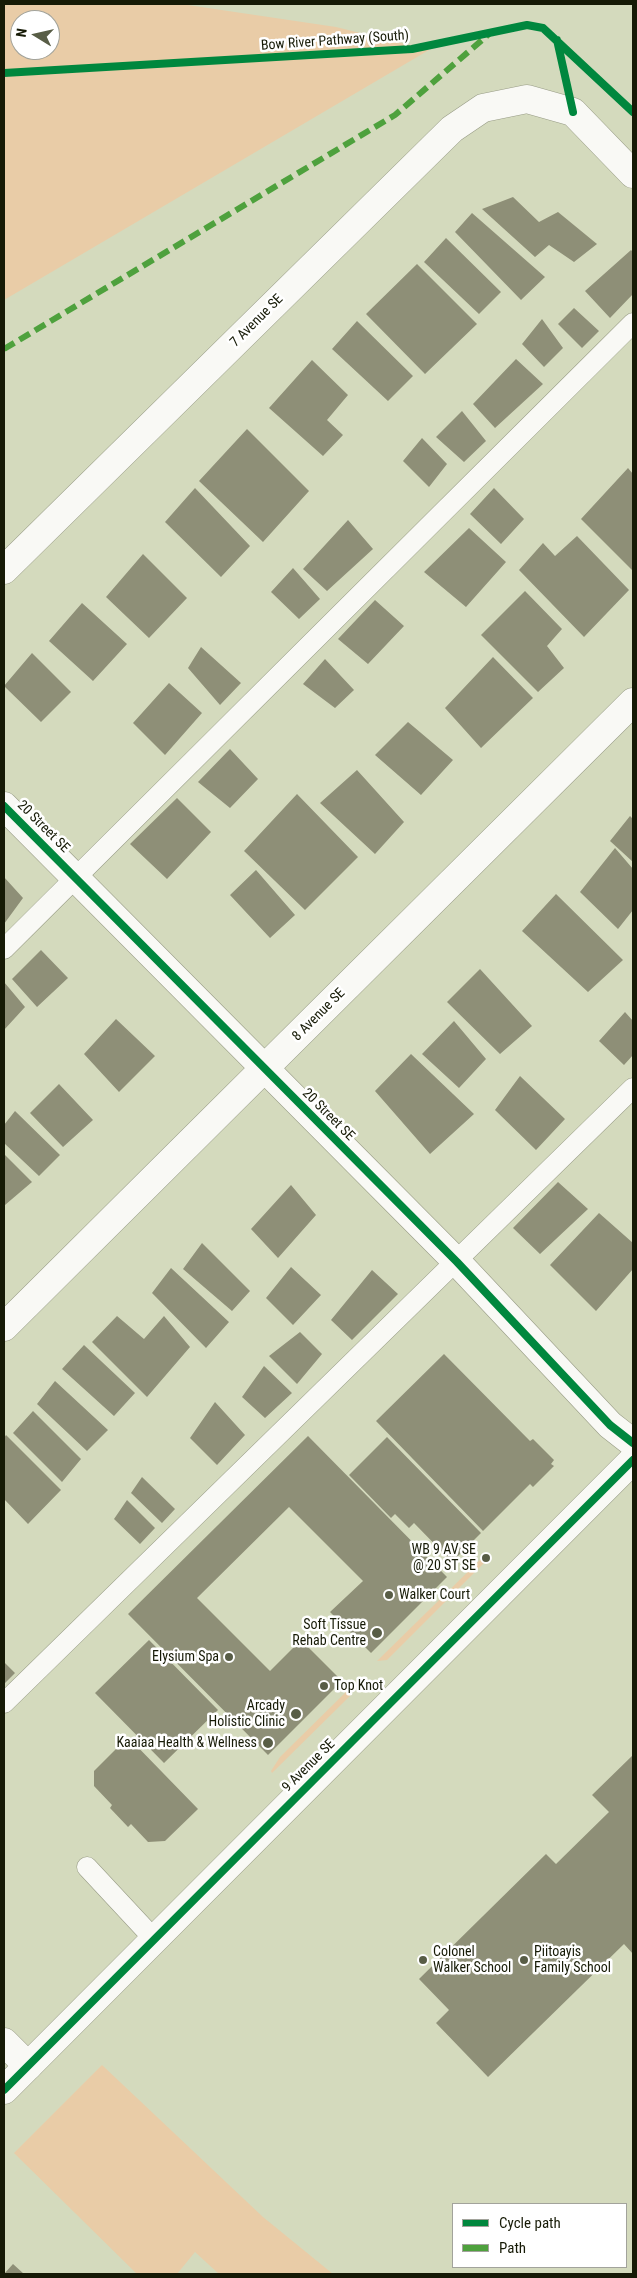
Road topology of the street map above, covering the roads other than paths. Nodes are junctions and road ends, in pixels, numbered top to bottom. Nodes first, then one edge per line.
1 (633, 174) edge
2 (633, 323) edge
3 (4, 570) edge
4 (633, 702) edge
5 (4, 806) edge
6 (75, 877) junction
7 (4, 949) edge
8 (265, 1069) junction
9 (633, 1088) edge
10 (457, 1262) junction
11 (4, 1327) edge
12 (633, 1442) edge
13 (633, 1460) edge
14 (4, 1702) edge
15 (87, 1867) dead end
16 (154, 1939) junction
17 (4, 2042) edge
18 (28, 2066) junction
19 (4, 2090) edge

1 - 3 street, 7 Avenue SE
2 - 6 lane
4 - 8 street, 8 Avenue SE
5 - 6 street, 20 Street SE
6 - 7 lane
6 - 8 street, 20 Street SE
8 - 10 street, 20 Street SE
8 - 11 street, 8 Avenue SE
9 - 10 lane
10 - 12 street, 20 Street SE
10 - 14 lane
13 - 16 street, 9 Avenue SE
15 - 16 lane
16 - 18 street, 9 Avenue SE
17 - 18 street
18 - 19 street, 9 Avenue SE

